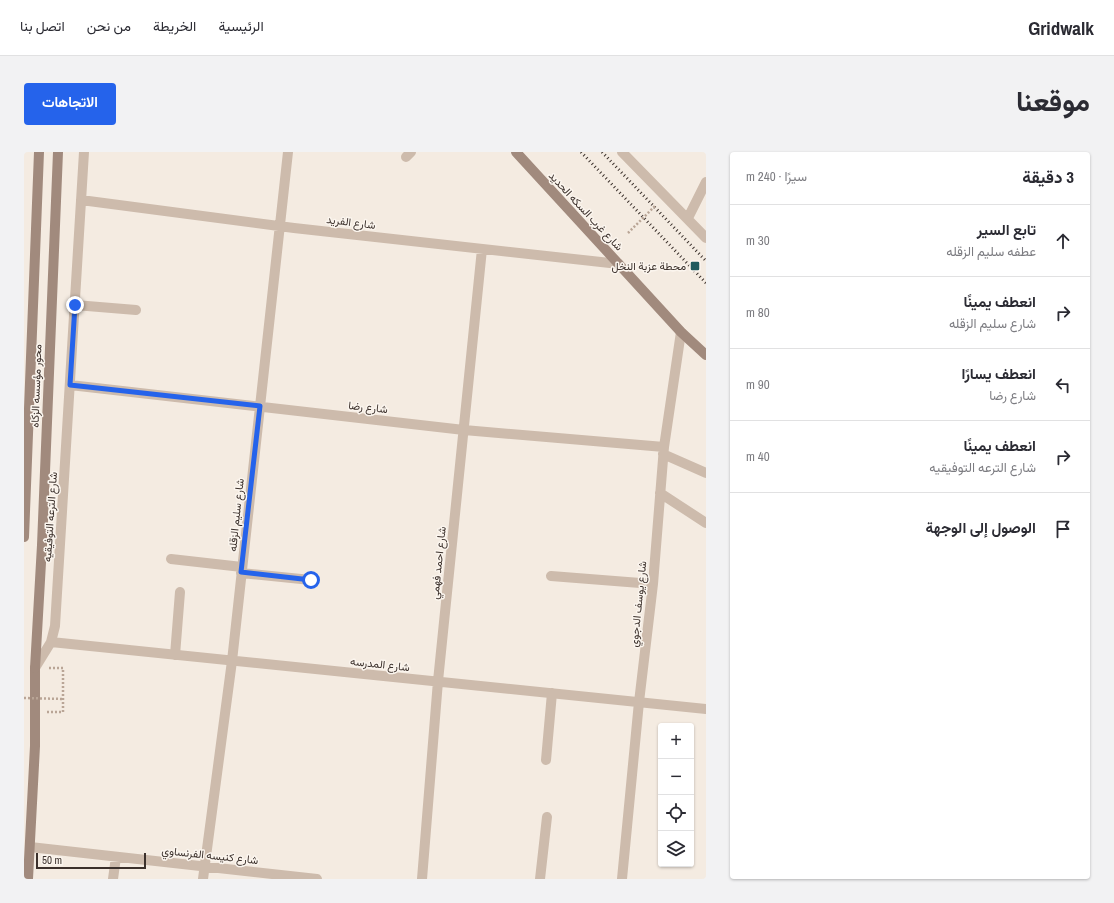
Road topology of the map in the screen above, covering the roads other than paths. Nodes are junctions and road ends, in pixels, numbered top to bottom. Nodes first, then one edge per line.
1 (39, 152) edge
2 (58, 152) edge
3 (84, 152) edge
4 (288, 152) edge
5 (516, 152) edge
6 (622, 152) edge
7 (706, 182) edge
8 (81, 200) junction
9 (688, 218) junction
10 (279, 226) junction
11 (706, 238) edge
12 (482, 249) junction
13 (619, 264) junction
14 (75, 305) junction
15 (136, 310) dead end
16 (681, 332) junction
17 (706, 355) edge
18 (70, 385) junction
19 (260, 406) junction
20 (464, 430) junction
21 (664, 450) junction
22 (706, 473) edge
23 (660, 493) junction
24 (706, 523) edge
25 (24, 537) edge
26 (171, 559) dead end
27 (242, 570) junction
28 (551, 576) dead end
29 (311, 580) dead end
30 (653, 584) junction
31 (180, 592) dead end
32 (51, 642) junction
33 (175, 655) junction
34 (232, 661) junction
35 (35, 668) junction
36 (438, 681) junction
37 (552, 693) junction
38 (639, 702) junction
39 (706, 709) edge
40 (546, 760) dead end
41 (547, 816) dead end
42 (30, 847) junction
43 (116, 857) junction
44 (204, 867) junction
45 (28, 879) edge
46 (113, 879) edge
47 (202, 879) edge
48 (317, 879) edge
49 (422, 879) edge
50 (540, 879) edge
51 (622, 879) edge

1 - 25 main road, محور مؤسسه الزكاه, bridge
2 - 35 main road, محور مؤسسه الزكاه, bridge
3 - 8 street, شارع الترعه التوفيقيه
4 - 10 street, شارع سليم الزقله
5 - 13 main road, شارع غرب السكه الحديد
6 - 9 street
7 - 9 street
8 - 10 street, شارع الفريد
8 - 14 street, شارع الترعه التوفيقيه
9 - 11 street
10 - 12 street, شارع الفريد
10 - 19 street, شارع سليم الزقله
12 - 13 street, شارع الفريد
12 - 20 street, شارع احمد فهمي
13 - 16 main road, شارع غرب السكه الحديد
14 - 15 street
14 - 18 street, شارع الترعه التوفيقيه
16 - 17 main road, شارع غرب السكه الحديد
16 - 21 street, شارع يوسف الدجوي
18 - 19 street, شارع رضا
18 - 32 street, شارع الترعه التوفيقيه
19 - 20 street, شارع رضا
19 - 27 street, شارع سليم الزقله
20 - 21 street, شارع رضا
20 - 36 street, شارع احمد فهمي
21 - 22 street, شارع رضا
21 - 23 street, شارع يوسف الدجوي
23 - 24 street
23 - 30 street, شارع يوسف الدجوي
26 - 27 street
27 - 29 street
27 - 34 street, شارع سليم الزقله
28 - 30 street
30 - 38 street, شارع يوسف الدجوي
31 - 33 street
32 - 33 street, شارع المدرسه
32 - 35 street, شارع الترعه التوفيقيه
33 - 34 street, شارع المدرسه
34 - 36 street, شارع المدرسه
34 - 44 street, شارع سليم الزقله
35 - 42 main road
36 - 37 street, شارع المدرسه
36 - 49 street, شارع احمد فهمي
37 - 38 street, شارع المدرسه
37 - 40 street
38 - 39 street, شارع المدرسه
38 - 51 street, شارع يوسف الدجوي
41 - 50 street
42 - 43 street, شارع كنيسه الفرنساوي
42 - 45 main road
43 - 44 street, شارع كنيسه الفرنساوي
43 - 46 street
44 - 47 street, شارع سليم الزقله
44 - 48 street, شارع كنيسه الفرنساوي

